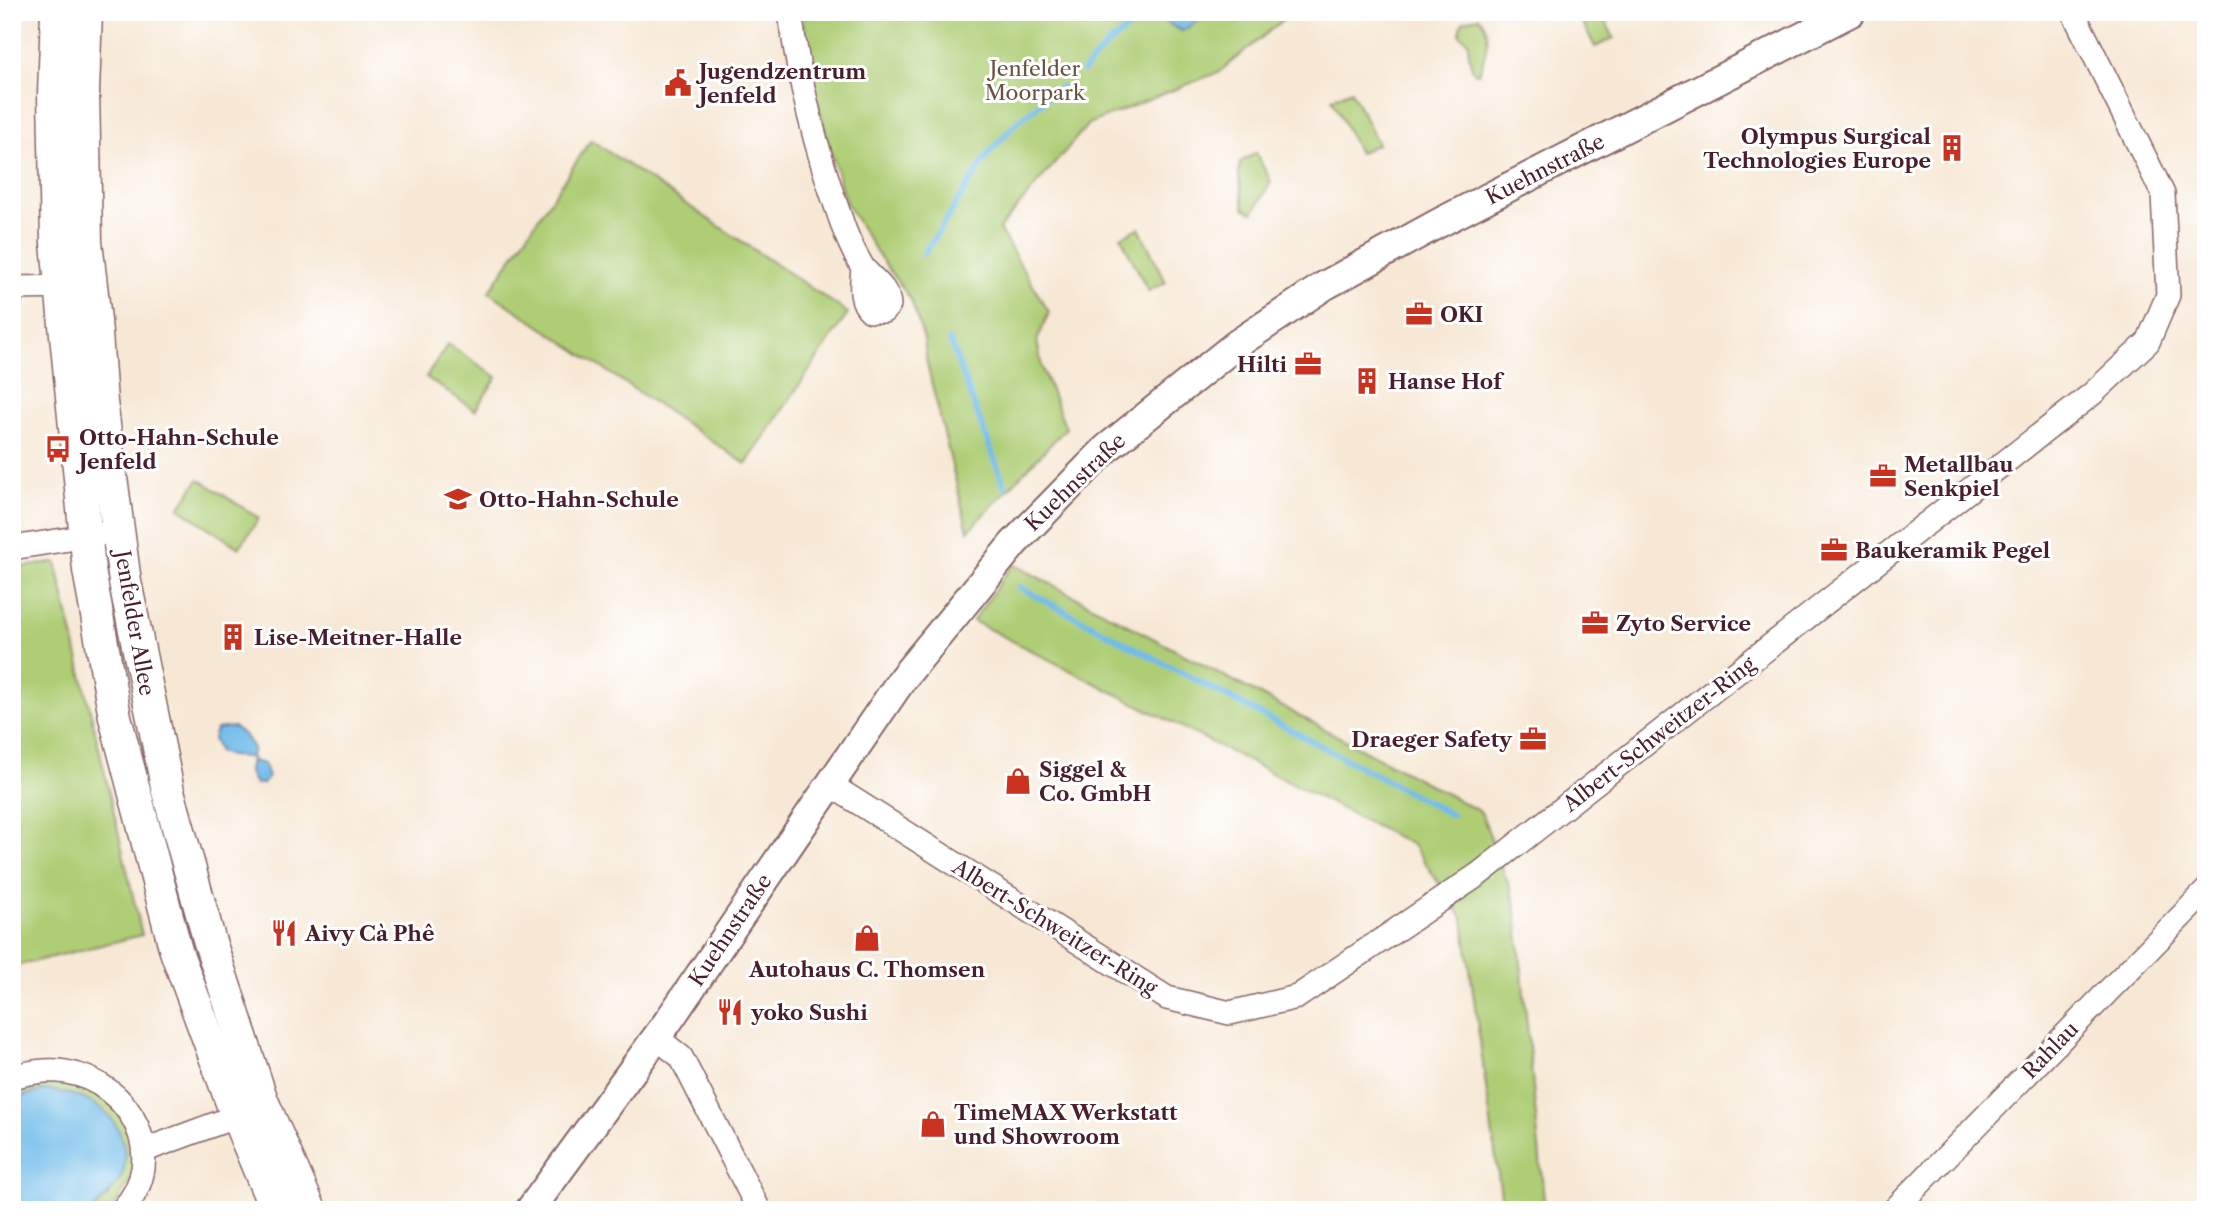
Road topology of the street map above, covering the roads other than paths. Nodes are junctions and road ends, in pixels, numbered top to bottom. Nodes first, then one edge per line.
1 (57, 12) edge
2 (86, 12) edge
3 (790, 12) edge
4 (1851, 12) edge
5 (2073, 12) edge
6 (863, 267) dead end
7 (76, 287) junction
8 (12, 288) edge
9 (118, 531) junction
10 (85, 536) junction
11 (12, 548) edge
12 (829, 784) junction
13 (2206, 891) edge
14 (657, 1038) junction
15 (12, 1077) edge
16 (237, 1116) junction
17 (269, 1118) junction
18 (145, 1150) junction
19 (122, 1210) edge
20 (276, 1210) edge
21 (310, 1210) edge
22 (530, 1210) edge
23 (759, 1210) edge
24 (1894, 1210) edge

1 - 7 main road, Jenfelder Allee
2 - 7 main road, Jenfelder Allee
3 - 6 street
4 - 12 street, Kuehnstraße
5 - 12 street, Albert-Schweitzer-Ring
7 - 8 street
7 - 9 main road, Jenfelder Allee
7 - 10 main road, Jenfelder Allee
9 - 10 street
9 - 17 main road, Jenfelder Allee
10 - 11 street
10 - 16 main road, Jenfelder Allee
12 - 14 street, Kuehnstraße
13 - 24 street, Rahlau
14 - 22 street, Kuehnstraße
14 - 23 street
15 - 18 street
16 - 17 main road
16 - 18 street
16 - 20 main road, Jenfelder Allee
17 - 21 main road, Jenfelder Allee
18 - 19 street

